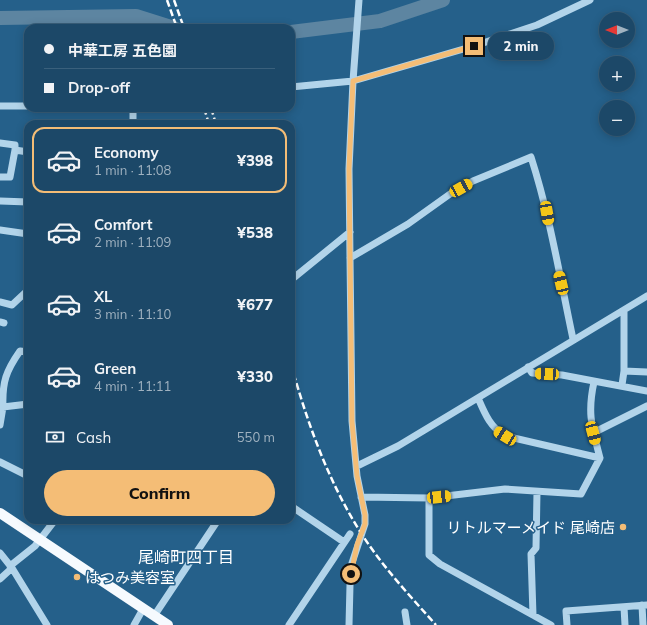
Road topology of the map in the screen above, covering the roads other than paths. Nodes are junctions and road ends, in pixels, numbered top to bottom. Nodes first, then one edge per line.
1 (359, 0) edge
2 (590, 0) edge
3 (353, 81) junction
4 (295, 87) edge
5 (0, 106) edge
6 (24, 106) edge
7 (0, 143) edge
8 (15, 150) junction
9 (24, 151) edge
10 (0, 177) edge
11 (0, 201) edge
12 (24, 202) edge
13 (0, 230) edge
14 (350, 232) junction
15 (24, 233) edge
16 (350, 258) junction
17 (295, 277) edge
18 (24, 294) edge
19 (647, 296) edge
20 (0, 302) edge
21 (624, 310) junction
22 (573, 339) junction
23 (24, 352) edge
24 (528, 367) junction
25 (624, 371) junction
26 (647, 372) edge
27 (594, 382) junction
28 (622, 385) junction
29 (647, 391) edge
30 (1, 395) edge
31 (478, 398) junction
32 (24, 404) edge
33 (647, 406) edge
34 (2, 407) junction
35 (1, 420) edge
36 (593, 433) junction
37 (600, 458) junction
38 (0, 462) edge
39 (357, 466) junction
40 (24, 474) edge
41 (537, 492) junction
42 (361, 496) junction
43 (429, 498) junction
44 (295, 509) edge
45 (0, 513) edge
46 (50, 524) edge
47 (215, 524) edge
48 (350, 534) dead end
49 (39, 539) junction
50 (344, 542) junction
51 (0, 553) edge
52 (11, 567) junction
53 (0, 579) edge
54 (644, 605) edge
55 (624, 607) junction
56 (143, 609) junction
57 (405, 612) dead end
58 (533, 615) junction
59 (154, 616) junction
60 (47, 625) edge
61 (134, 625) edge
62 (168, 625) edge
63 (289, 625) edge
64 (349, 625) edge
65 (407, 625) edge
66 (551, 625) edge
67 (567, 625) edge
68 (625, 625) edge
69 (643, 625) edge

1 - 3 street
2 - 3 street
3 - 4 street
3 - 14 street
5 - 6 street
7 - 8 street
8 - 9 street
8 - 10 street
11 - 12 street
13 - 15 street
14 - 16 street
14 - 17 street
16 - 22 street
16 - 39 street
18 - 20 street
19 - 21 street
21 - 22 street
21 - 25 street
22 - 24 street
23 - 30 street
24 - 27 street
24 - 31 street
25 - 26 street
25 - 28 street
27 - 28 street
27 - 36 street
28 - 29 street
30 - 34 street
31 - 37 street
31 - 39 street
32 - 34 street
33 - 36 street
34 - 35 street
36 - 37 street
37 - 41 street
38 - 40 street
39 - 42 street
41 - 43 street
41 - 58 street
42 - 43 street
42 - 64 street
43 - 58 street
44 - 50 street
45 - 49 main road
46 - 49 street
47 - 59 street
48 - 50 street
49 - 52 street
49 - 56 main road
50 - 63 street
51 - 52 street
52 - 53 street
52 - 60 street
54 - 55 street
54 - 69 street
55 - 67 street
55 - 68 street
56 - 59 main road
56 - 61 street
57 - 65 street
58 - 66 street
59 - 62 main road

